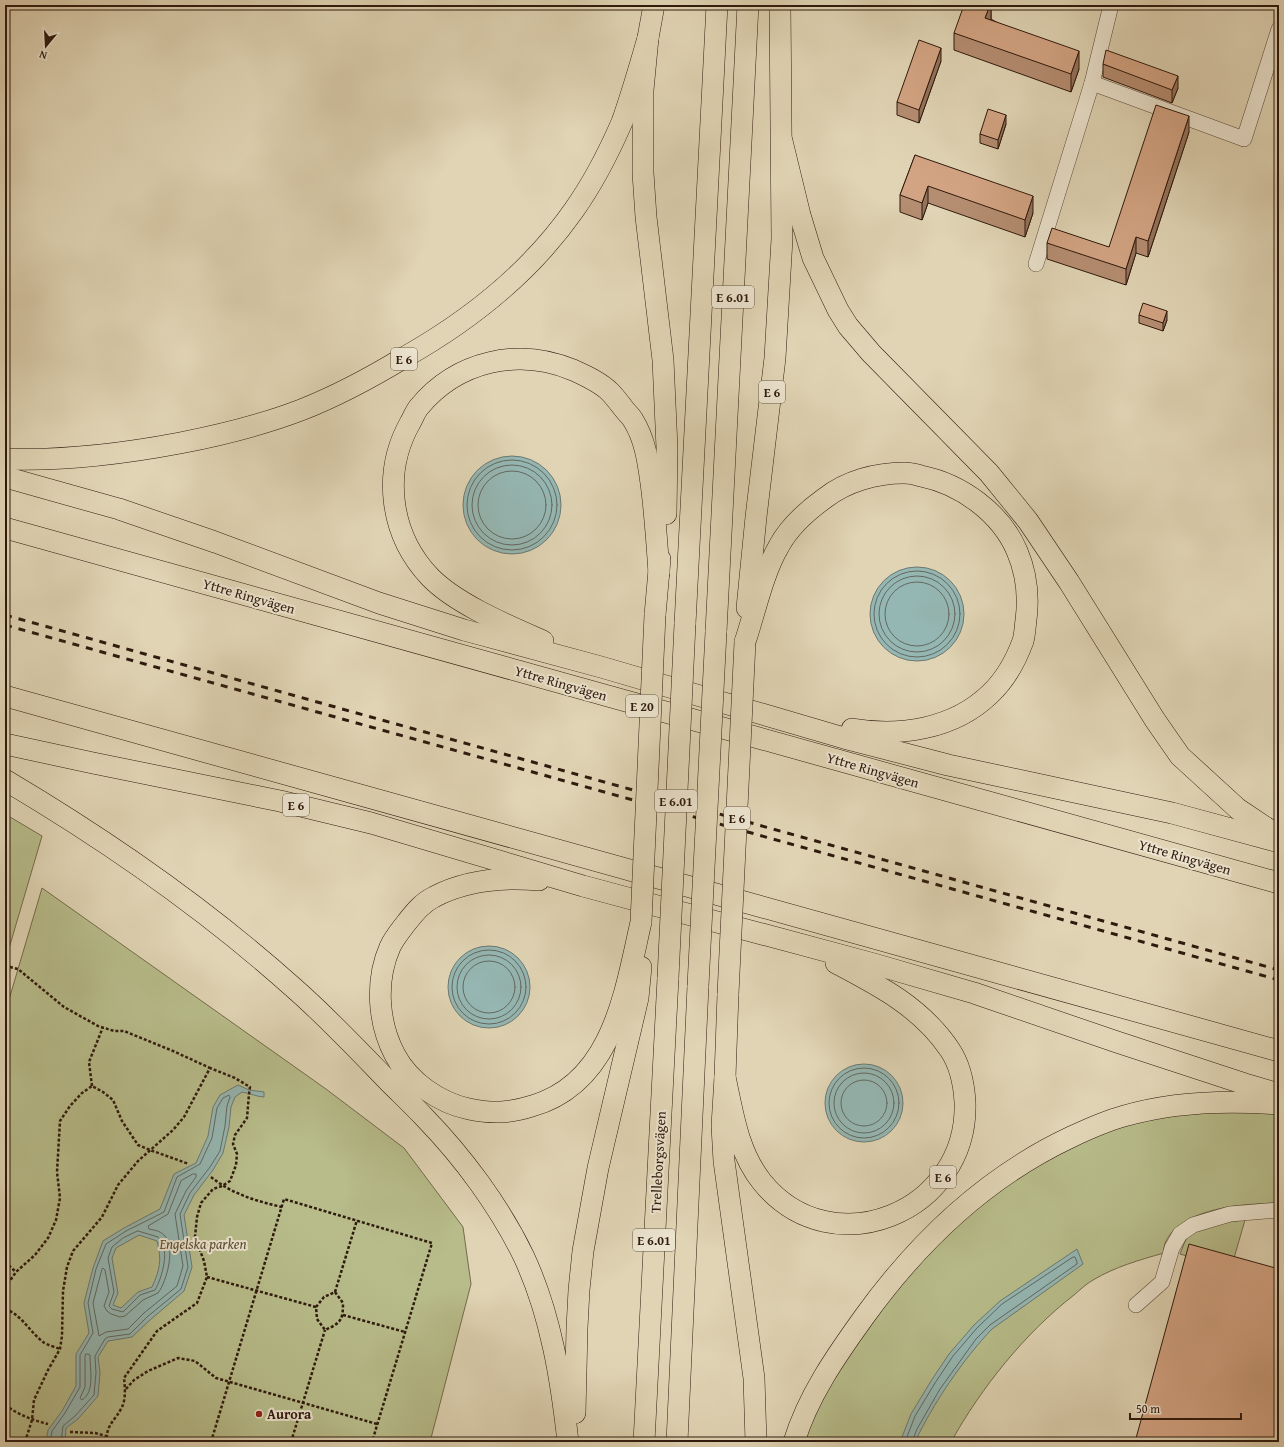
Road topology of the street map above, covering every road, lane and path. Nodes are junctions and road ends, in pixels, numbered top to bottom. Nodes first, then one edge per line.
1 (654, 5) edge
2 (717, 5) edge
3 (748, 5) edge
4 (780, 5) edge
5 (1111, 5) edge
6 (1279, 29) edge
7 (648, 38) junction
8 (1092, 83) junction
9 (782, 141) junction
10 (1036, 264) dead end
11 (5, 459) edge
12 (5, 477) edge
13 (5, 528) edge
14 (659, 573) junction
15 (745, 642) junction
16 (601, 667) junction
17 (5, 696) edge
18 (770, 716) junction
19 (5, 744) edge
20 (5, 780) edge
21 (1279, 836) edge
22 (1279, 842) edge
23 (1279, 883) edge
24 (583, 886) junction
25 (800, 944) junction
26 (5, 961) edge
27 (10, 967) junction
28 (636, 969) junction
29 (5, 983) edge
30 (103, 1027) junction
31 (1279, 1050) edge
32 (210, 1068) junction
33 (725, 1077) junction
34 (92, 1086) junction
35 (1279, 1094) edge
36 (1279, 1104) edge
37 (150, 1150) junction
38 (189, 1164) dead end
39 (211, 1177) dead end
40 (222, 1186) junction
41 (282, 1207) junction
42 (1279, 1210) edge
43 (357, 1220) junction
44 (5, 1262) edge
45 (16, 1272) junction
46 (207, 1276) junction
47 (5, 1288) edge
48 (257, 1289) junction
49 (335, 1292) junction
50 (1136, 1305) dead end
51 (316, 1307) junction
52 (5, 1309) edge
53 (5, 1314) edge
54 (343, 1314) junction
55 (5, 1326) edge
56 (325, 1330) junction
57 (405, 1332) junction
58 (60, 1349) junction
59 (230, 1381) junction
60 (125, 1389) junction
61 (303, 1402) junction
62 (5, 1405) edge
63 (32, 1420) junction
64 (48, 1424) dead end
65 (377, 1424) junction
66 (70, 1432) dead end
67 (106, 1436) junction
68 (25, 1442) edge
69 (107, 1442) edge
70 (211, 1442) edge
71 (291, 1442) edge
72 (372, 1442) edge
73 (568, 1442) edge
74 (575, 1442) edge
75 (644, 1442) edge
76 (677, 1442) edge
77 (756, 1442) edge
78 (794, 1442) edge

1 - 7 highway, E 6
2 - 75 highway, Trelleborgsvägen / E 6.01, bridge
3 - 76 highway, E 6.01, bridge
4 - 9 highway, E 6
5 - 8 street
6 - 8 street
7 - 11 highway, E 6
7 - 14 highway
8 - 10 street
9 - 15 highway, E 6
9 - 21 highway
12 - 16 highway
13 - 23 highway, Yttre Ringvägen / E 20
14 - 16 highway
14 - 28 highway, bridge
15 - 18 highway
15 - 33 highway, E 6, bridge
16 - 18 highway
17 - 31 highway
18 - 22 highway
19 - 24 highway, E 6
20 - 73 highway
24 - 25 highway, E 6
24 - 28 highway
25 - 33 highway, E 6
25 - 35 highway
26 - 27 path
27 - 29 path
27 - 30 path
28 - 74 highway
30 - 32 path
30 - 34 path
32 - 37 path
32 - 40 path
33 - 77 highway
34 - 37 path
34 - 45 path
36 - 78 highway
37 - 38 path
37 - 58 path
39 - 40 path
40 - 41 path
40 - 46 path
41 - 43 path
41 - 48 path
42 - 50 street
43 - 49 path
43 - 57 path
44 - 45 path
45 - 47 path
46 - 48 path
46 - 60 path
48 - 51 path
48 - 59 path
49 - 51 path
49 - 54 path
51 - 56 path
52 - 58 path
53 - 55 path
54 - 56 path
54 - 57 path
56 - 61 path
57 - 65 path
58 - 63 path
59 - 60 path
59 - 61 path
59 - 70 path
60 - 67 path
61 - 65 path
61 - 71 path
62 - 63 path
63 - 64 path
63 - 68 path
65 - 72 path
66 - 67 path
67 - 69 path

